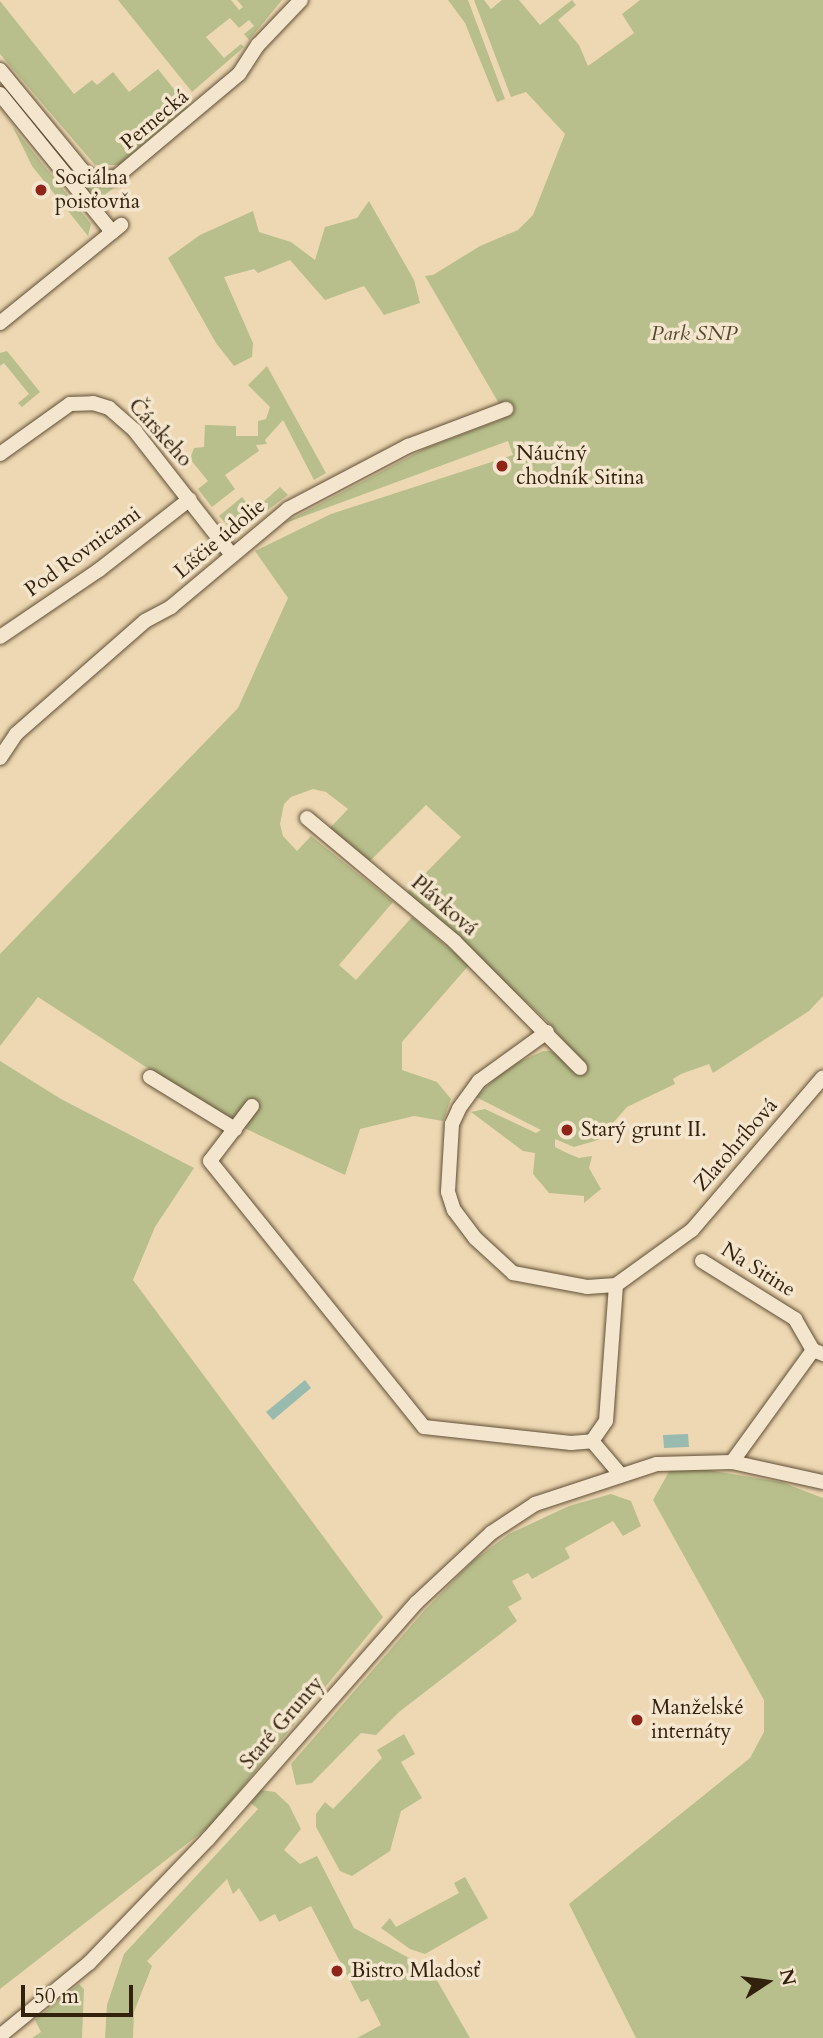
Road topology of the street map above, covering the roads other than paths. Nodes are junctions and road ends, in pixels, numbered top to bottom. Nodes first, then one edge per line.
1 (301, 0) edge
2 (0, 70) edge
3 (0, 94) edge
4 (0, 323) edge
5 (506, 409) dead end
6 (0, 454) edge
7 (190, 499) junction
8 (231, 554) junction
9 (0, 637) edge
10 (0, 758) edge
11 (307, 818) dead end
12 (547, 1032) junction
13 (580, 1068) dead end
14 (150, 1077) dead end
15 (823, 1077) edge
16 (252, 1106) dead end
17 (235, 1129) junction
18 (702, 1261) dead end
19 (616, 1285) junction
20 (818, 1352) edge
21 (592, 1441) junction
22 (732, 1462) junction
23 (618, 1473) junction
24 (823, 1482) edge
25 (0, 2036) edge

1 - 2 street, Pernecká
3 - 4 street
5 - 8 street, Líščie údolie
6 - 7 street, Čárskeho
7 - 8 street, Čárskeho
7 - 9 street, Pod Rovnicami
8 - 10 street, Líščie údolie
11 - 12 street, Plávková
12 - 13 street, Plávková
12 - 19 street
14 - 17 street
15 - 19 street, Zlatohríbová
16 - 17 street
17 - 21 street
18 - 20 street, Na Sitine
19 - 21 street
20 - 22 street, Na Sitine
21 - 23 street
22 - 23 street, Staré Grunty
22 - 24 street, Staré Grunty
23 - 25 street, Staré Grunty

